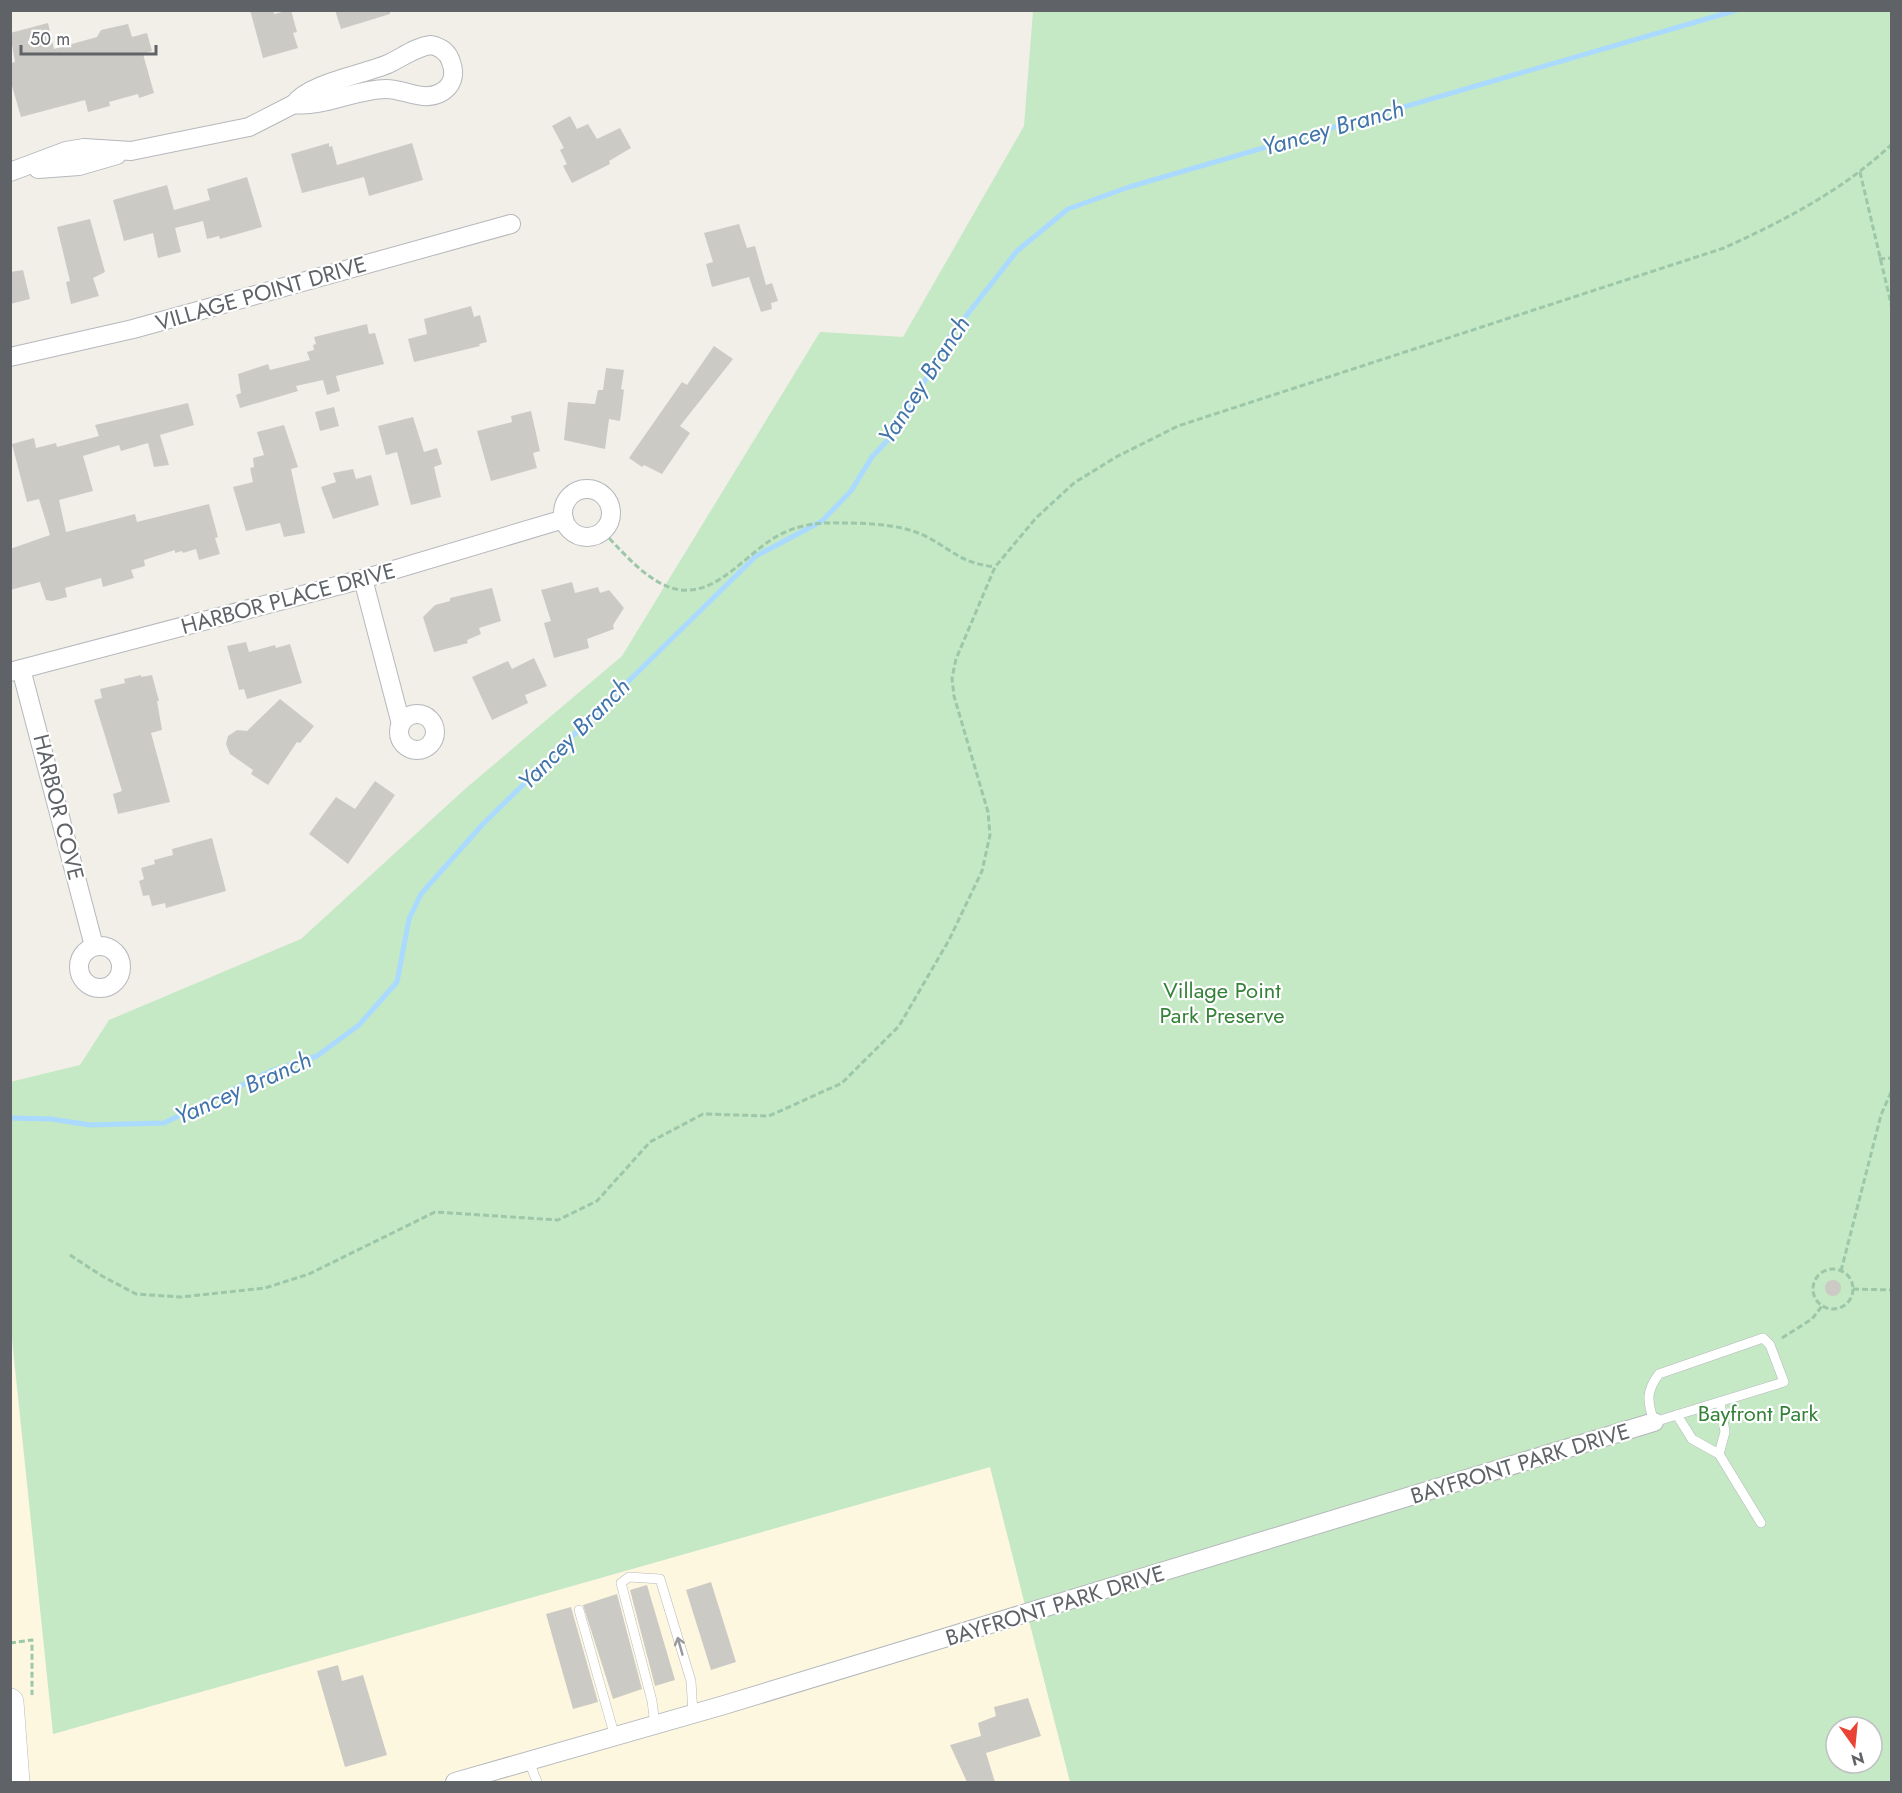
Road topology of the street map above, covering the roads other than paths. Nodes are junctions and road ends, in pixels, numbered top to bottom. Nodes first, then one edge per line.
1 (294, 104) junction
2 (16, 171) edge
3 (511, 224) dead end
4 (10, 357) edge
5 (564, 519) junction
6 (363, 579) junction
7 (16, 670) edge
8 (401, 724) dead end
9 (94, 946) dead end
10 (1720, 1402) junction
11 (1677, 1415) junction
12 (1654, 1422) junction
13 (1719, 1454) junction
14 (1761, 1523) dead end
15 (579, 1610) dead end
16 (10, 1702) edge
17 (693, 1714) junction
18 (656, 1725) junction
19 (615, 1737) junction
20 (530, 1761) junction
21 (16, 1782) edge
22 (455, 1782) edge
23 (537, 1782) edge

1 - 1 street
1 - 2 street
3 - 4 street, VILLAGE POINT DRIVE
5 - 5 street
5 - 6 street, HARBOR PLACE DRIVE
6 - 7 street, HARBOR PLACE DRIVE
6 - 8 street
7 - 9 street, HARBOR COVE
10 - 11 lane
10 - 12 lane
10 - 13 lane
11 - 12 lane
11 - 13 lane
12 - 17 street, BAYFRONT PARK DRIVE
13 - 14 lane
15 - 19 lane
16 - 21 main road
17 - 18 street, BAYFRONT PARK DRIVE
17 -> 18 lane
18 - 19 street, BAYFRONT PARK DRIVE
19 - 20 street, BAYFRONT PARK DRIVE
20 - 22 street, BAYFRONT PARK DRIVE
20 - 23 lane

